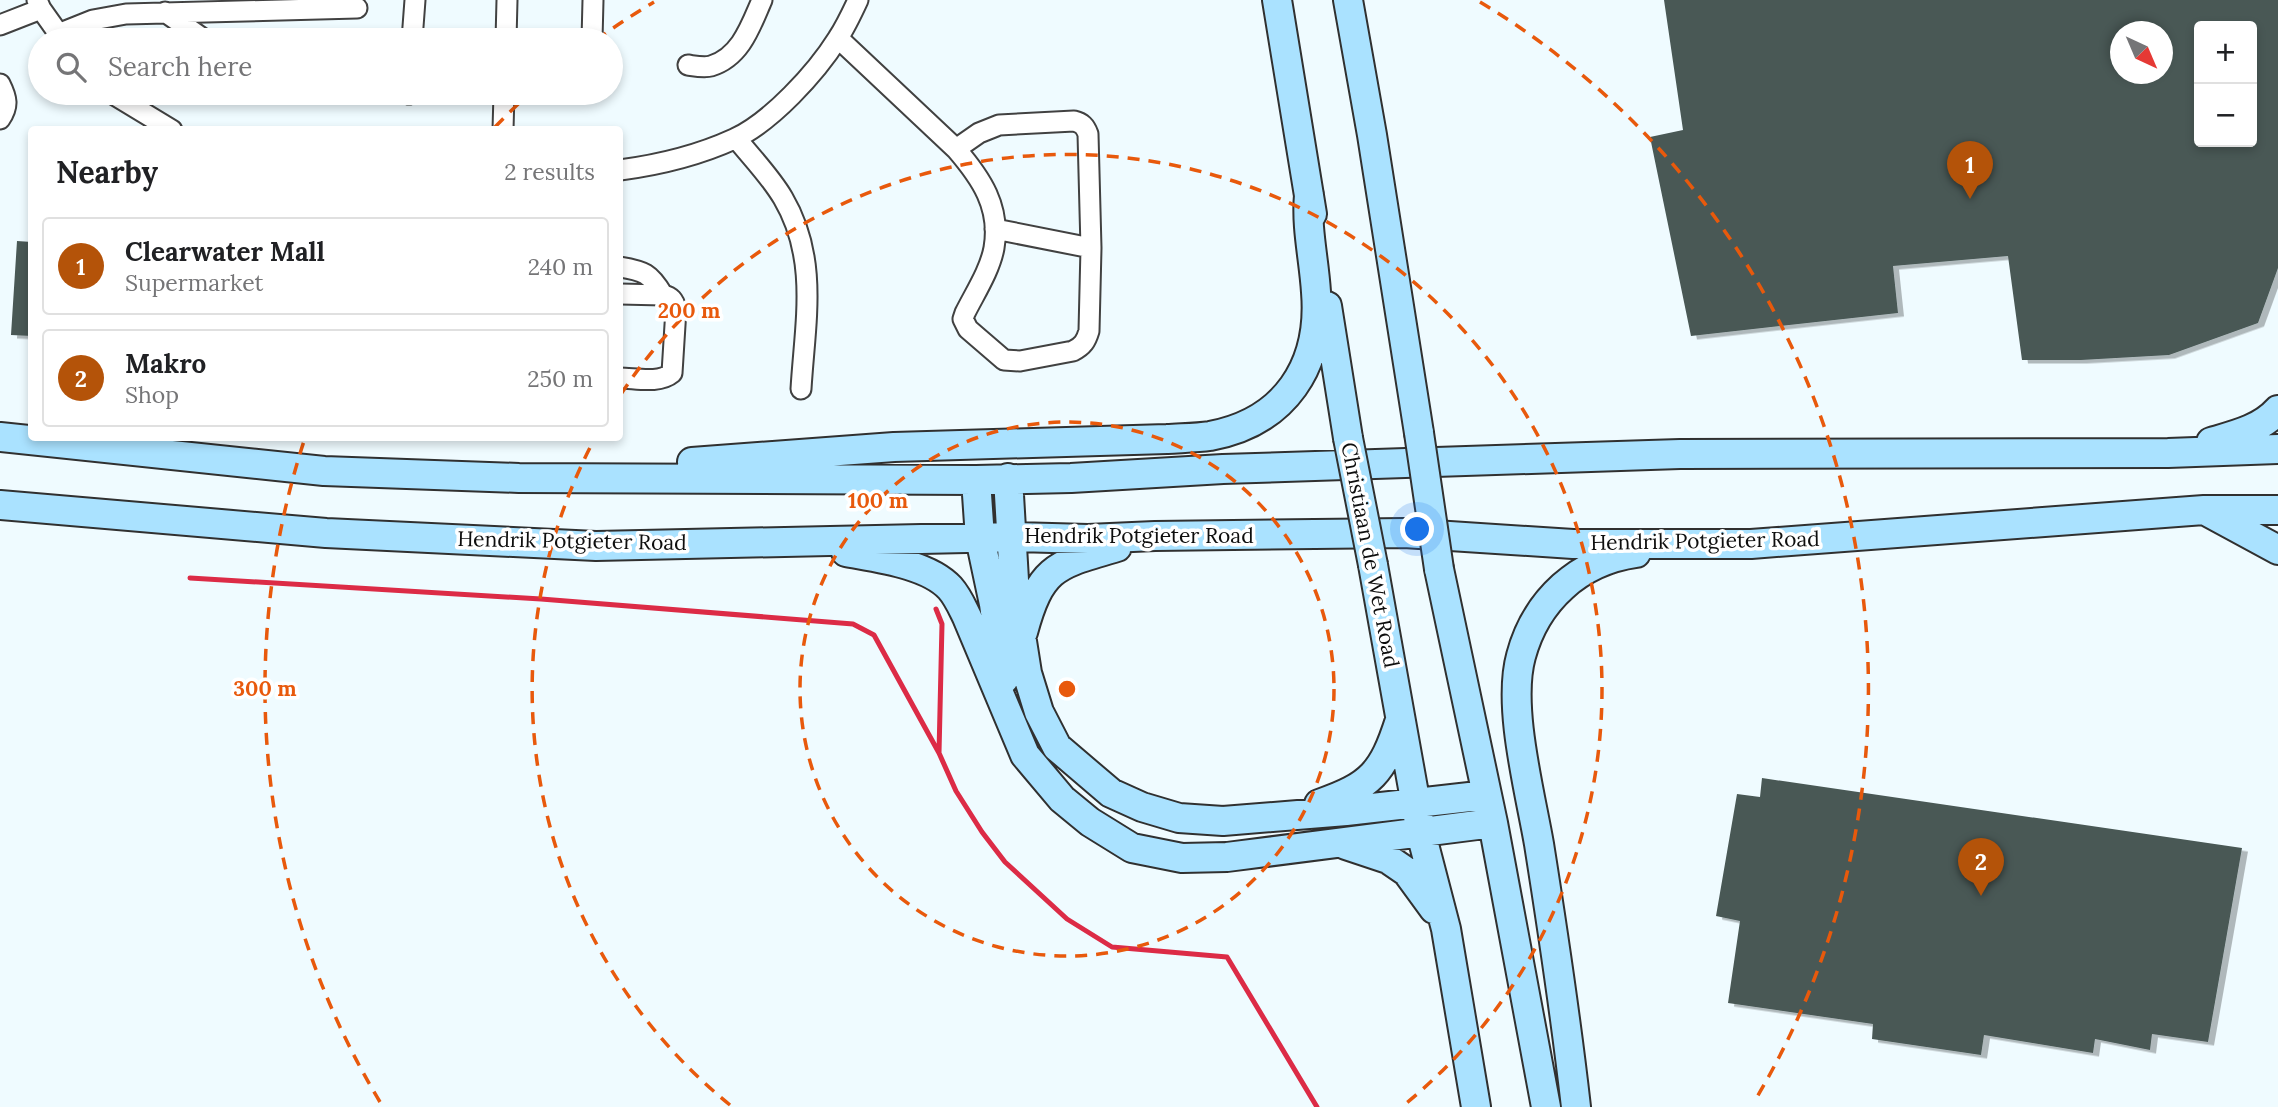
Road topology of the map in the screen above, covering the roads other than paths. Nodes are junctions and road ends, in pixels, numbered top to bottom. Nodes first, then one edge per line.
1 (415, 0) edge
2 (507, 0) edge
3 (593, 0) edge
4 (762, 0) edge
5 (858, 0) edge
6 (1277, 0) edge
7 (1348, 0) edge
8 (39, 5) edge
9 (357, 8) dead end
10 (165, 12) junction
11 (0, 25) edge
12 (55, 28) edge
13 (78, 28) edge
14 (188, 28) edge
15 (413, 28) edge
16 (506, 28) edge
17 (592, 28) edge
18 (838, 38) junction
19 (688, 65) dead end
20 (0, 84) edge
21 (131, 105) edge
22 (504, 105) edge
23 (0, 119) edge
24 (165, 126) edge
25 (503, 126) edge
26 (736, 138) junction
27 (956, 149) junction
28 (623, 169) edge
29 (1309, 195) junction
30 (995, 229) junction
31 (1091, 248) junction
32 (623, 268) edge
33 (623, 293) edge
34 (663, 295) junction
35 (623, 378) edge
36 (801, 389) dead end
37 (2278, 410) edge
38 (0, 438) edge
39 (28, 441) edge
40 (29, 441) edge
41 (2278, 449) edge
42 (2168, 453) junction
43 (519, 478) junction
44 (1008, 478) junction
45 (976, 480) junction
46 (0, 505) edge
47 (2204, 510) junction
48 (2278, 510) edge
49 (1155, 536) junction
50 (1012, 537) junction
51 (980, 538) junction
52 (796, 541) junction
53 (1751, 544) junction
54 (2278, 550) edge
55 (1022, 635) junction
56 (1008, 716) junction
57 (1401, 718) junction
58 (1416, 802) junction
59 (1490, 809) junction
60 (1283, 815) junction
61 (1421, 833) junction
62 (1337, 841) junction
63 (1446, 929) junction
64 (1476, 1107) edge
65 (1546, 1107) edge
66 (1576, 1107) edge

1 - 15 street
2 - 16 street
3 - 17 street
4 - 19 street
5 - 18 street
6 - 29 main road, Christiaan de Wet Road
7 - 59 main road, bridge
8 - 11 street
8 - 12 street
9 - 10 street
10 - 13 street
10 - 14 street
18 - 26 street
18 - 27 street
20 - 23 street
21 - 24 street
22 - 25 street
26 - 28 street
26 - 36 street
27 - 30 street
27 - 31 street
29 - 43 main road
29 - 57 main road, Christiaan de Wet Road, bridge
30 - 31 street
30 - 31 street
32 - 34 street
33 - 34 street
34 - 35 street
37 - 42 main road
38 - 39 main road
40 - 43 main road
41 - 42 main road
42 - 44 main road
43 - 45 main road
44 - 45 main road
44 - 50 main road
45 - 51 main road
46 - 52 main road, Hendrik Potgieter Road
47 - 48 main road, Hendrik Potgieter Road
47 - 53 main road, Hendrik Potgieter Road
47 - 54 main road
49 - 50 main road, Hendrik Potgieter Road
49 - 53 main road, Hendrik Potgieter Road
49 - 55 main road
50 - 51 main road, Hendrik Potgieter Road
50 - 55 main road
51 - 52 main road, Hendrik Potgieter Road
51 - 56 main road
52 - 56 main road
53 - 66 main road
55 - 60 main road
56 - 62 main road
57 - 58 main road, Christiaan de Wet Road
57 - 60 main road
58 - 59 main road
58 - 60 main road
58 - 61 main road, Christiaan de Wet Road
59 - 61 main road
59 - 65 main road
61 - 62 main road
61 - 63 main road, Christiaan de Wet Road
62 - 63 main road
63 - 64 main road, Christiaan de Wet Road

